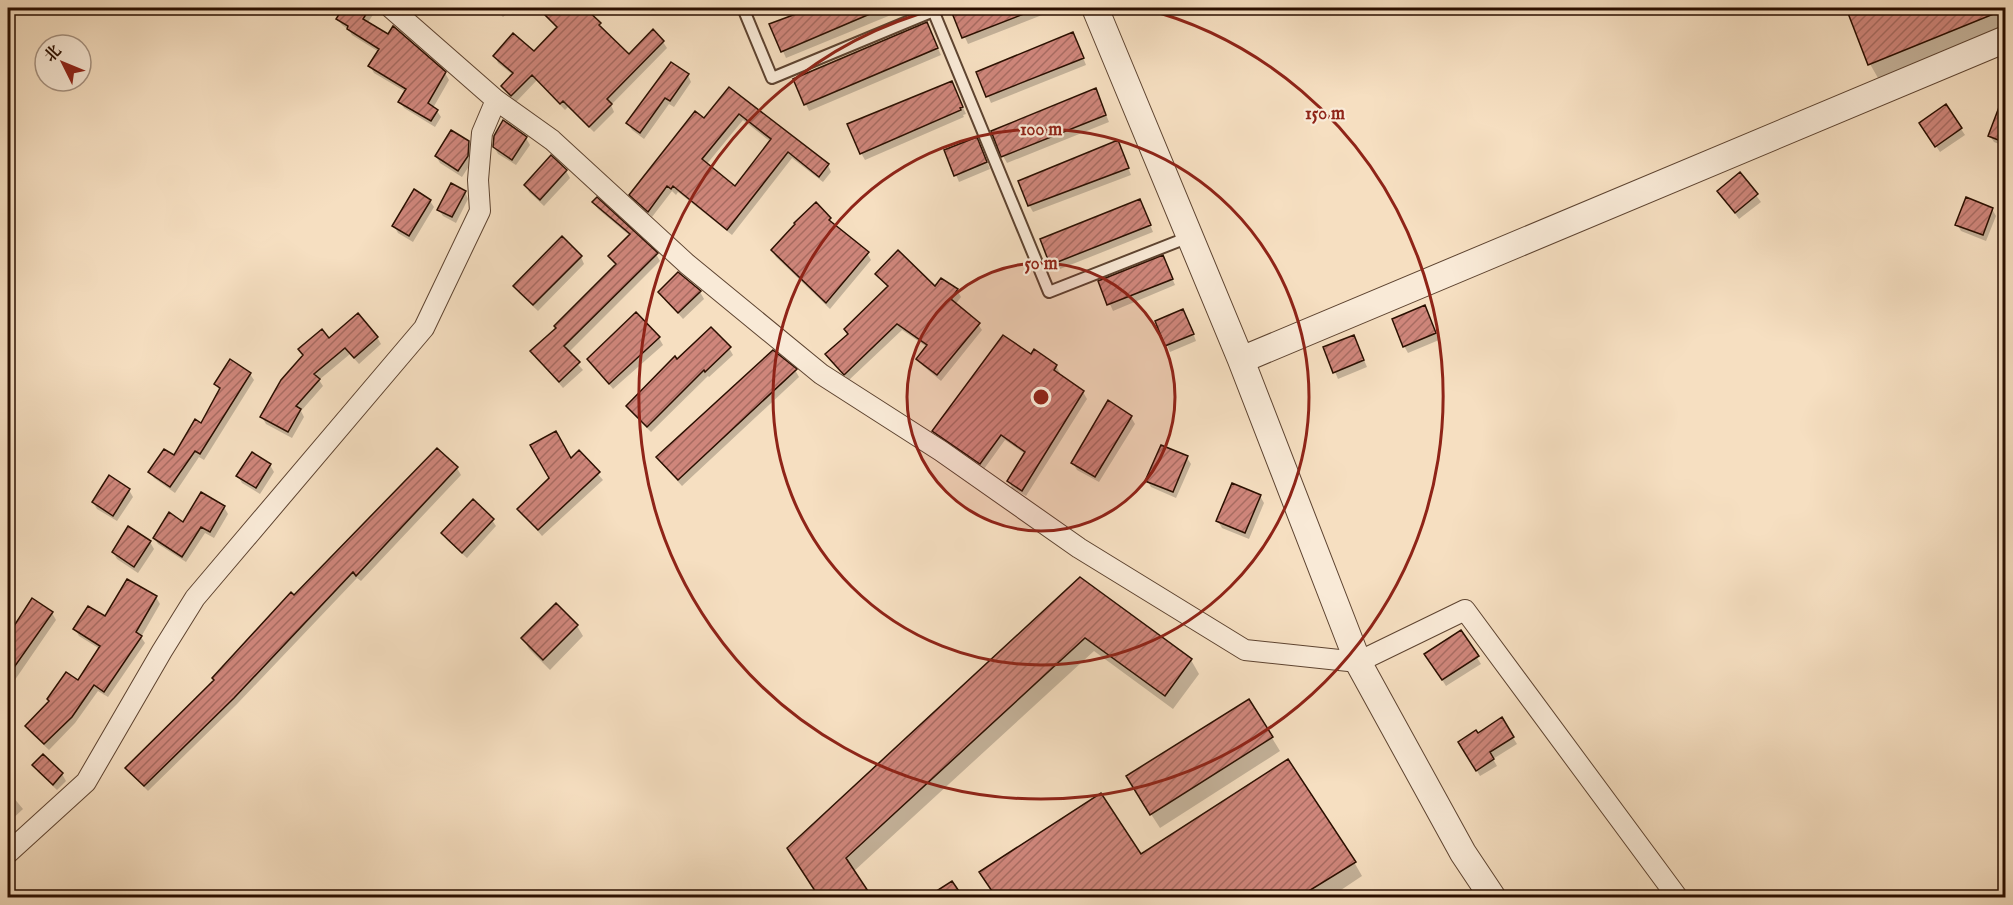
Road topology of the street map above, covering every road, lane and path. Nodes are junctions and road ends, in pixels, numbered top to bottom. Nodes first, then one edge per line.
1 (391, 8) edge
2 (743, 8) edge
3 (1095, 8) edge
4 (935, 9) edge
5 (2006, 39) edge
6 (496, 100) junction
7 (1189, 237) junction
8 (1241, 360) junction
9 (1358, 662) junction
10 (8, 853) edge
11 (1493, 897) edge
12 (1678, 897) edge

1 - 6 street
2 - 4 lane
3 - 7 street
4 - 7 lane
5 - 8 street
6 - 9 street
6 - 10 street
7 - 8 street
8 - 9 street
9 - 11 street
9 - 12 street

